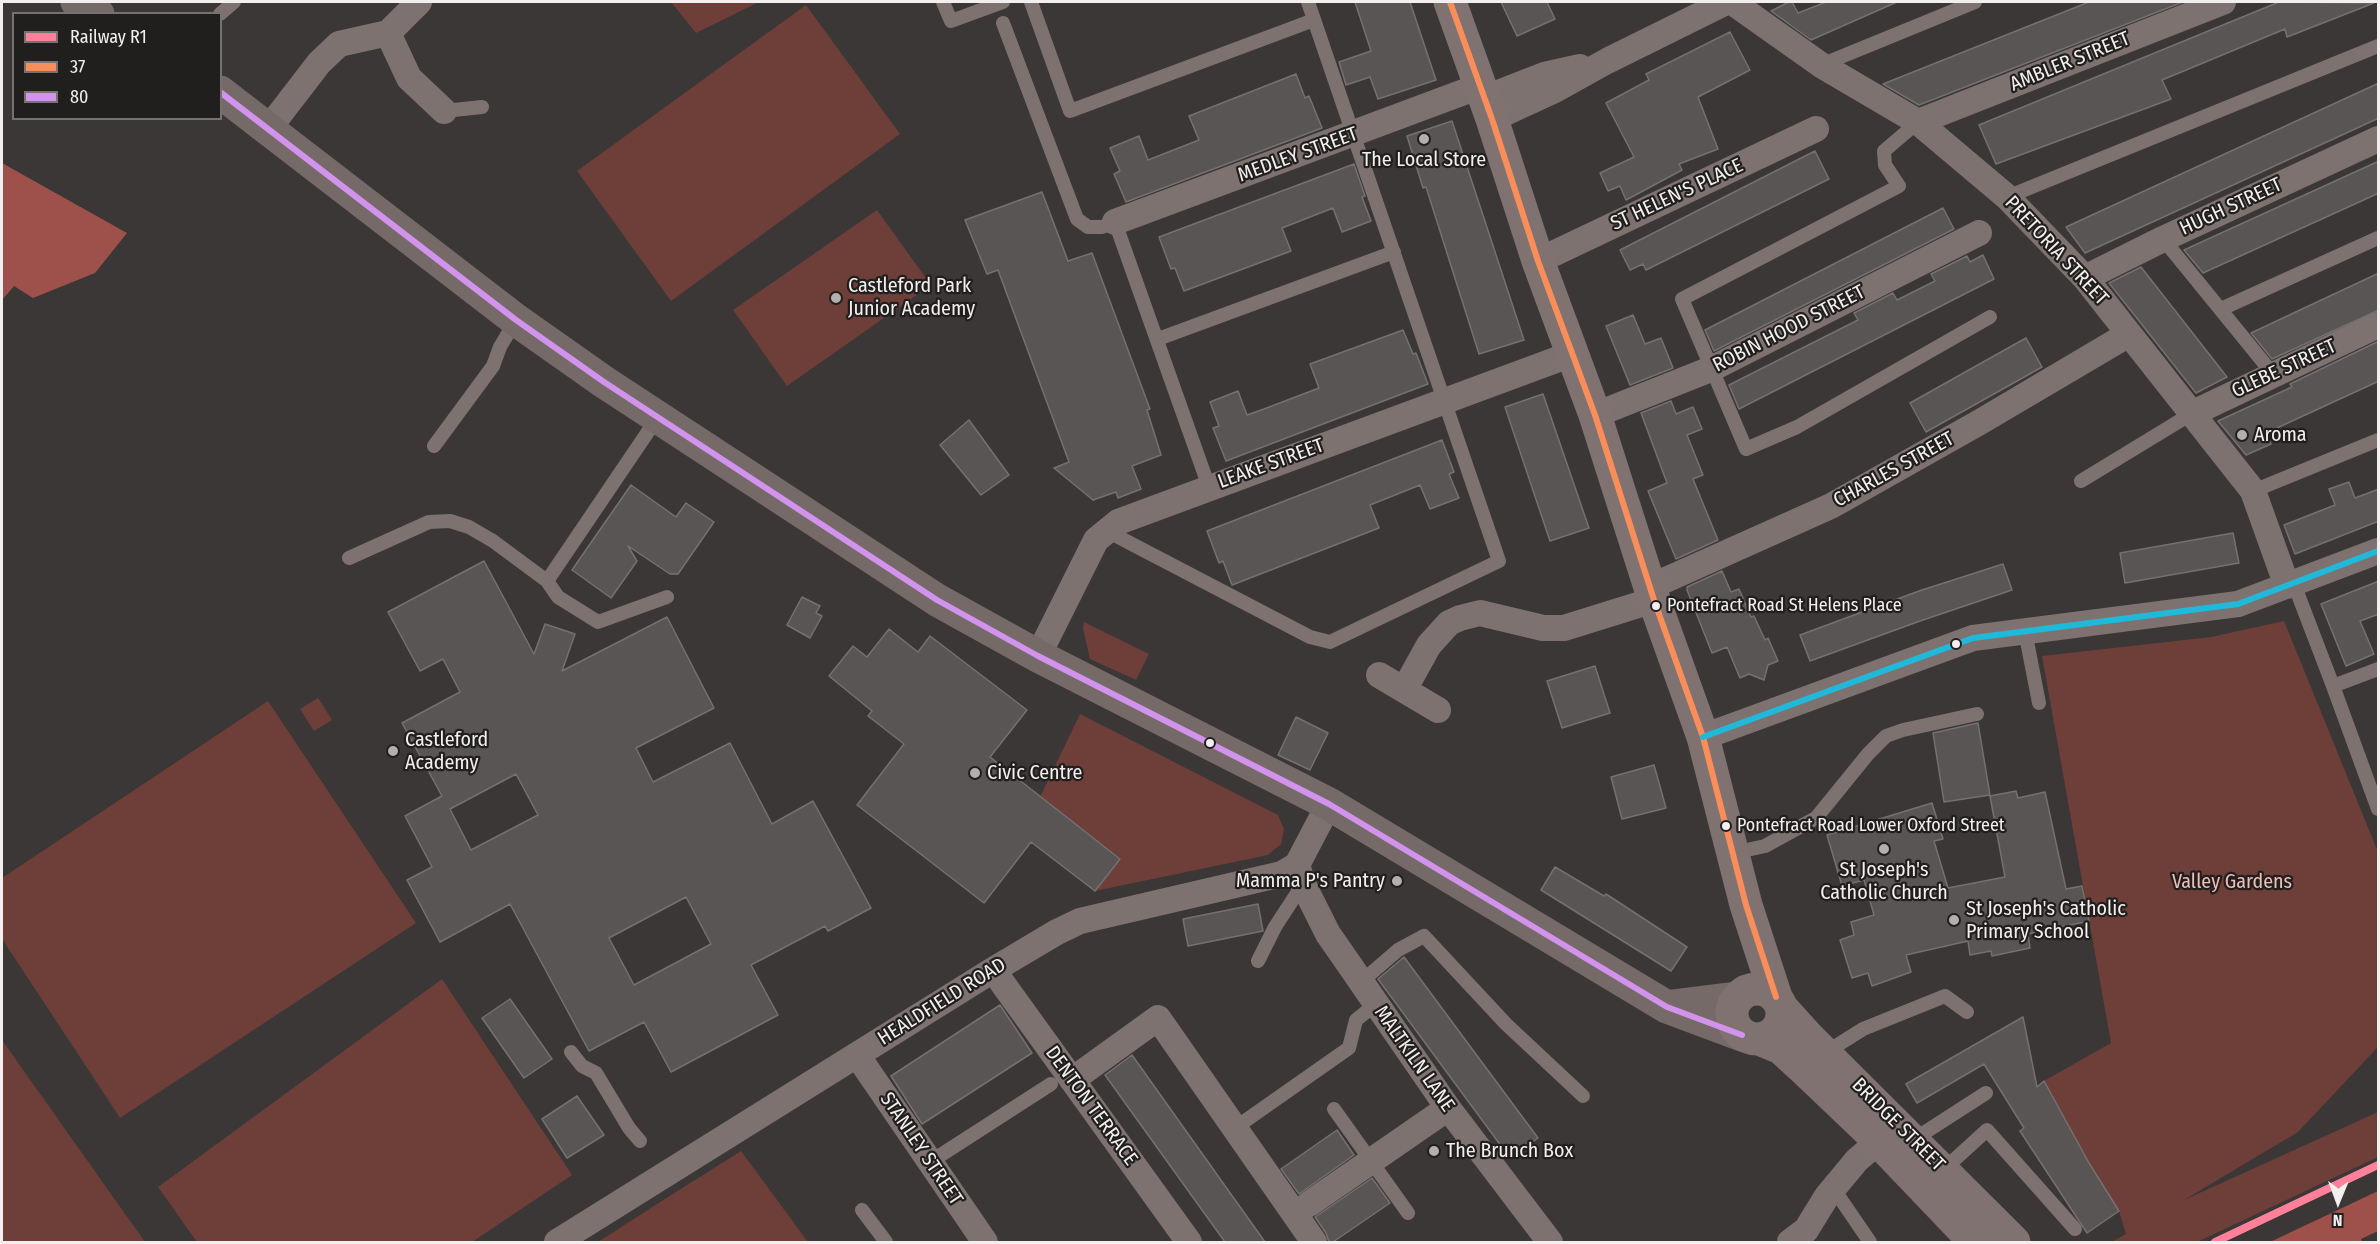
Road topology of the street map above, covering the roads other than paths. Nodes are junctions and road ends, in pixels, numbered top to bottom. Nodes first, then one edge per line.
1 (234, 2) edge
2 (419, 2) edge
3 (943, 2) edge
4 (1003, 2) edge
5 (1031, 2) edge
6 (1308, 2) edge
7 (1450, 2) edge
8 (1726, 2) edge
9 (1732, 2) edge
10 (1975, 2) edge
11 (2223, 2) edge
12 (222, 12) edge
13 (1314, 20) junction
14 (1003, 23) dead end
15 (388, 33) junction
16 (2379, 46) edge
17 (1821, 65) junction
18 (222, 93) edge
19 (1486, 101) junction
20 (482, 107) dead end
21 (444, 111) joint
22 (1918, 122) junction
23 (269, 128) junction
24 (1816, 129) dead end
25 (1352, 135) junction
26 (2379, 139) edge
27 (2007, 197) junction
28 (1115, 222) junction
29 (1978, 233) dead end
30 (2379, 237) edge
31 (2163, 239) junction
32 (1394, 252) junction
33 (1538, 261) junction
34 (2085, 278) junction
35 (2221, 309) junction
36 (1990, 317) dead end
37 (516, 320) junction
38 (2379, 325) edge
39 (2129, 334) junction
40 (1158, 339) junction
41 (1572, 354) junction
42 (1711, 369) junction
43 (2273, 374) junction
44 (1444, 400) junction
45 (2191, 414) junction
46 (1595, 415) junction
47 (658, 417) junction
48 (2379, 440) edge
49 (434, 446) dead end
50 (2080, 481) dead end
51 (1209, 487) junction
52 (2253, 491) junction
53 (1105, 530) junction
54 (2379, 551) edge
55 (349, 558) dead end
56 (548, 581) junction
57 (2291, 585) junction
58 (1652, 594) junction
59 (667, 597) dead end
60 (2025, 631) junction
61 (1038, 656) junction
62 (2379, 669) edge
63 (1379, 675) dead end
64 (2333, 686) junction
65 (1404, 690) junction
66 (2039, 703) dead end
67 (1438, 710) dead end
68 (1977, 714) dead end
69 (1703, 737) junction
70 (1329, 804) junction
71 (2379, 809) edge
72 (1733, 853) junction
73 (1300, 875) junction
74 (1746, 904) junction
75 (1257, 961) dead end
76 (993, 970) junction
77 (1361, 982) junction
78 (1739, 996) junction
79 (1779, 1002) junction
80 (1376, 1004) junction
81 (1667, 1007) junction
82 (1967, 1012) dead end
83 (1751, 1037) junction
84 (571, 1052) dead end
85 (1825, 1053) junction
86 (856, 1055) junction
87 (1062, 1082) junction
88 (1986, 1093) dead end
89 (1583, 1096) dead end
90 (1878, 1106) junction
91 (1448, 1108) junction
92 (1334, 1109) dead end
93 (1235, 1128) junction
94 (1913, 1140) junction
95 (640, 1141) dead end
96 (1879, 1142) junction
97 (1370, 1161) junction
98 (930, 1162) junction
99 (1933, 1179) junction
100 (1833, 1188) junction
101 (1309, 1204) dead end
102 (862, 1210) dead end
103 (1408, 1213) dead end
104 (2075, 1229) dead end
105 (982, 1241) edge
106 (557, 1242) edge
107 (886, 1242) edge
108 (1189, 1242) edge
109 (1314, 1242) edge
110 (1550, 1242) edge
111 (1790, 1242) edge
112 (1870, 1242) edge
113 (1975, 1242) edge
114 (2014, 1242) edge

1 - 12 lane
2 - 15 street
3 - 4 lane
5 - 13 lane
6 - 13 lane
7 - 19 main road
8 - 19 street, MEDLEY STREET
9 - 17 street, PRETORIA STREET
10 - 17 lane
11 - 22 street, AMBLER STREET
13 - 25 lane
14 - 28 lane
15 - 21 street
15 - 23 street
16 - 27 lane
17 - 22 street, PRETORIA STREET
18 - 23 street
19 - 25 street, MEDLEY STREET
19 - 33 main road
20 - 21 lane
22 - 27 street, PRETORIA STREET
22 - 42 lane
23 - 37 street
24 - 33 street, ST HELEN'S PLACE
25 - 28 street, MEDLEY STREET
25 - 32 lane
26 - 31 street, HUGH STREET
27 - 34 street, PRETORIA STREET
28 - 40 lane
29 - 42 street, ROBIN HOOD STREET
30 - 35 lane
31 - 34 street, HUGH STREET
31 - 35 lane
32 - 40 lane
32 - 44 lane
33 - 41 main road
34 - 39 street, PRETORIA STREET
35 - 43 lane
36 - 42 lane
37 - 47 street
37 - 49 lane
38 - 43 street, GLEBE STREET
39 - 45 street, PRETORIA STREET
39 - 58 street, CHARLES STREET
40 - 51 lane
41 - 44 street, LEAKE STREET
41 - 46 main road
42 - 46 street, ROBIN HOOD STREET
43 - 45 street, GLEBE STREET
44 - 51 street, LEAKE STREET
44 - 53 lane
45 - 50 lane
45 - 52 street, PRETORIA STREET
46 - 58 main road
47 - 56 lane
47 - 61 street
48 - 52 lane
51 - 53 street, LEAKE STREET
52 - 57 street, PRETORIA STREET
53 - 61 street
54 - 57 street
55 - 56 lane
56 - 59 lane
57 - 60 street
57 - 64 lane
58 - 65 street, CHARLES STREET
58 - 69 main road
60 - 66 lane
60 - 69 street
61 - 70 street
62 - 64 lane
63 - 65 street
64 - 71 lane
65 - 67 street
68 - 72 lane
69 - 72 main road
70 - 73 street
70 - 81 street
72 - 74 main road
73 - 75 lane
73 - 76 street, HEALDFIELD ROAD
73 - 77 street, MALTKILN LANE
74 - 78 main road
74 - 79 main road
76 - 86 street, HEALDFIELD ROAD
76 - 87 street, DENTON TERRACE
77 - 80 street, MALTKILN LANE
77 - 89 lane
78 - 79 main road
78 - 81 street
78 - 83 main road
79 - 83 main road
79 - 85 main road, BRIDGE STREET
80 - 91 street, MALTKILN LANE
80 - 93 lane
81 - 83 street
82 - 85 lane
83 - 96 main road, BRIDGE STREET
84 - 95 lane
85 - 90 main road, BRIDGE STREET
86 - 98 street, STANLEY STREET
86 - 106 street, HEALDFIELD ROAD
87 - 93 street
87 - 98 lane
87 - 108 street, DENTON TERRACE
88 - 94 lane
90 - 94 main road, BRIDGE STREET
90 - 96 street
91 - 97 street
91 - 110 street, MALTKILN LANE
92 - 97 lane
93 - 109 street
94 - 96 street
94 - 99 main road, BRIDGE STREET
96 - 99 main road, BRIDGE STREET
96 - 100 street
97 - 101 street
97 - 103 lane
98 - 105 street, STANLEY STREET
99 - 104 lane
99 - 113 main road, BRIDGE STREET
99 - 114 main road, BRIDGE STREET
100 - 111 street
100 - 112 lane
102 - 107 lane

